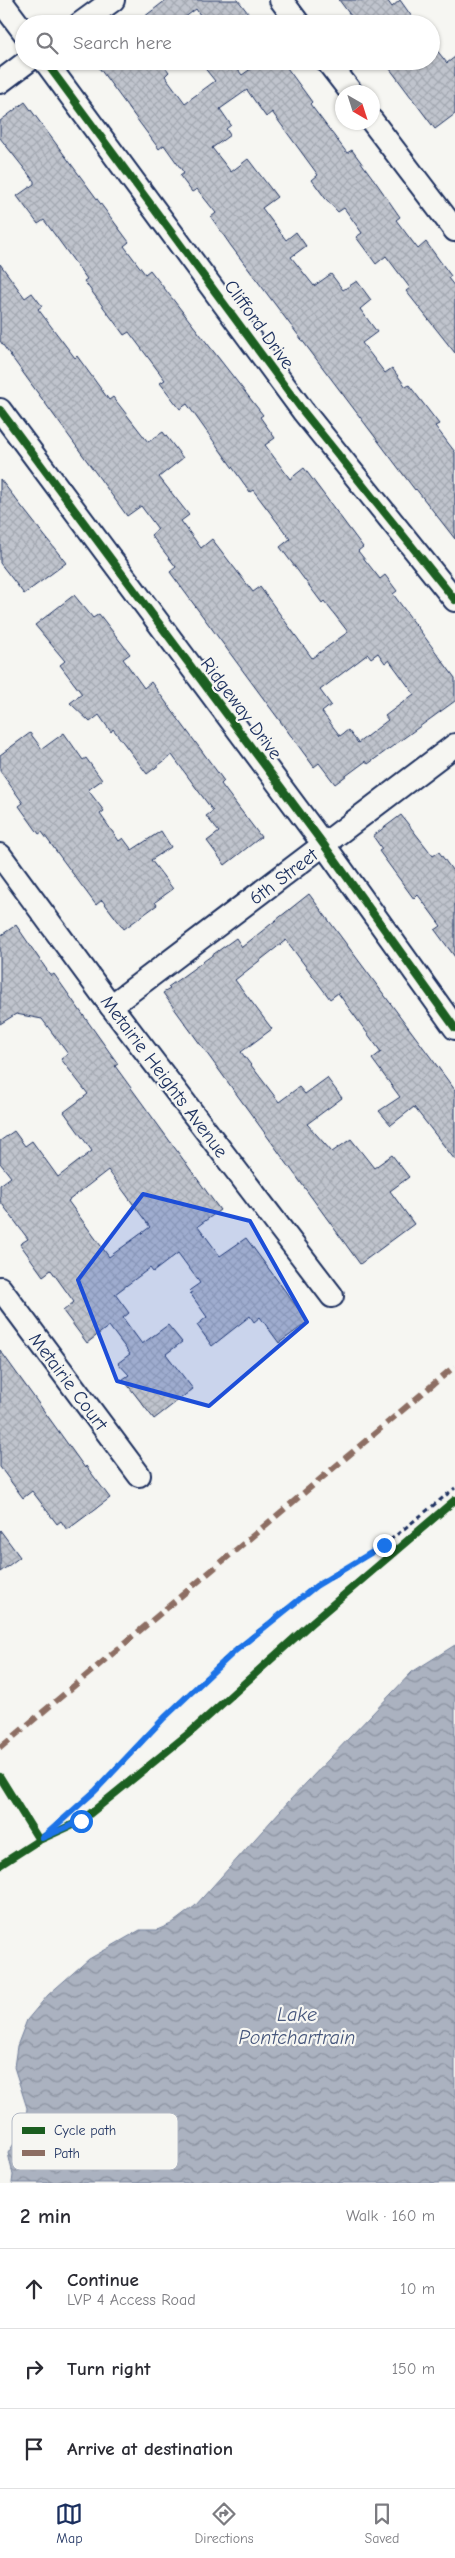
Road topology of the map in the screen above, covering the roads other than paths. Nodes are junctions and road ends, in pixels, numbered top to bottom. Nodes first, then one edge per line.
1 (0, 0) edge
2 (112, 0) edge
3 (281, 0) edge
4 (92, 15) edge
5 (292, 15) edge
6 (15, 20) edge
7 (16, 70) edge
8 (53, 70) edge
9 (334, 70) edge
10 (0, 82) edge
11 (346, 85) edge
12 (379, 130) edge
13 (455, 230) edge
14 (0, 410) edge
15 (455, 600) edge
16 (455, 745) edge
17 (324, 845) junction
18 (0, 855) edge
19 (111, 1006) junction
20 (455, 1028) edge
21 (0, 1288) edge
22 (332, 1296) dead end
23 (139, 1474) dead end

1 - 6 street
2 - 4 street
3 - 5 street
7 - 10 street
8 - 15 street, Clifford Drive
9 - 11 street
12 - 13 street
14 - 17 street, Ridgeway Drive
16 - 17 street, 6th Street
17 - 19 street, 6th Street
17 - 20 street, Ridgeway Drive
18 - 19 street, Metairie Heights Avenue
19 - 22 street, Metairie Heights Avenue
21 - 23 street, Metairie Court

